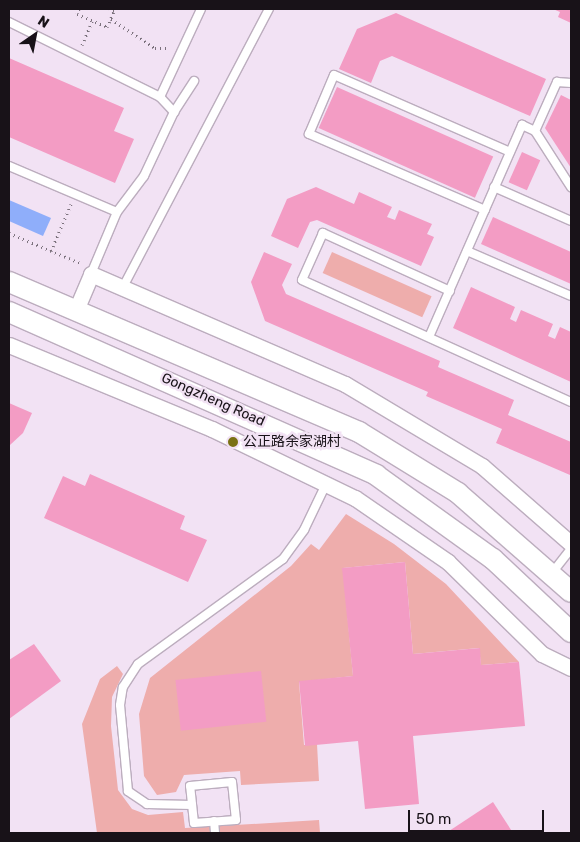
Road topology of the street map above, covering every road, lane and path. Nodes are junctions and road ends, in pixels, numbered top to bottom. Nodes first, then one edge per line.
1 (79, 9) edge
2 (109, 9) edge
3 (201, 9) edge
4 (269, 9) edge
5 (111, 20) junction
6 (92, 21) junction
7 (9, 22) edge
8 (186, 43) junction
9 (77, 56) junction
10 (194, 81) dead end
11 (571, 83) edge
12 (160, 97) junction
13 (174, 112) junction
14 (535, 131) junction
15 (510, 152) junction
16 (9, 166) edge
17 (494, 187) junction
18 (571, 188) edge
19 (75, 194) junction
20 (484, 210) junction
21 (117, 212) junction
22 (571, 220) edge
23 (9, 233) edge
24 (467, 250) junction
25 (51, 251) junction
26 (92, 271) junction
27 (9, 282) edge
28 (123, 287) junction
29 (450, 291) junction
30 (571, 296) edge
31 (76, 310) junction
32 (9, 312) edge
33 (429, 338) junction
34 (9, 344) edge
35 (571, 402) edge
36 (328, 482) junction
37 (571, 544) edge
38 (571, 549) edge
39 (552, 573) junction
40 (571, 592) edge
41 (571, 632) edge
42 (571, 668) edge
43 (192, 805) junction
44 (214, 821) junction
45 (215, 833) edge

1 - 6 path
2 - 5 path
3 - 8 lane
4 - 28 lane
5 - 6 path
5 - 8 path
6 - 9 path
7 - 9 lane
8 - 12 lane
9 - 12 lane
10 - 13 lane
11 - 14 lane
12 - 13 lane
13 - 21 lane
14 - 15 lane
14 - 18 lane
15 - 17 lane
15 - 20 lane
16 - 19 lane
17 - 20 lane
17 - 22 lane
19 - 21 lane
19 - 25 path
20 - 24 lane
21 - 26 lane
23 - 25 path
24 - 29 lane
24 - 30 lane
25 - 26 path
26 - 28 street
26 - 31 street
27 - 31 main road
28 - 37 street
29 - 33 lane
29 - 33 lane
31 - 39 main road
32 - 41 main road, Gongzheng Road
33 - 35 lane
34 - 36 street
36 - 42 street
36 - 43 lane
38 - 39 lane
39 - 40 main road
43 - 44 lane
43 - 44 lane
44 - 45 lane

